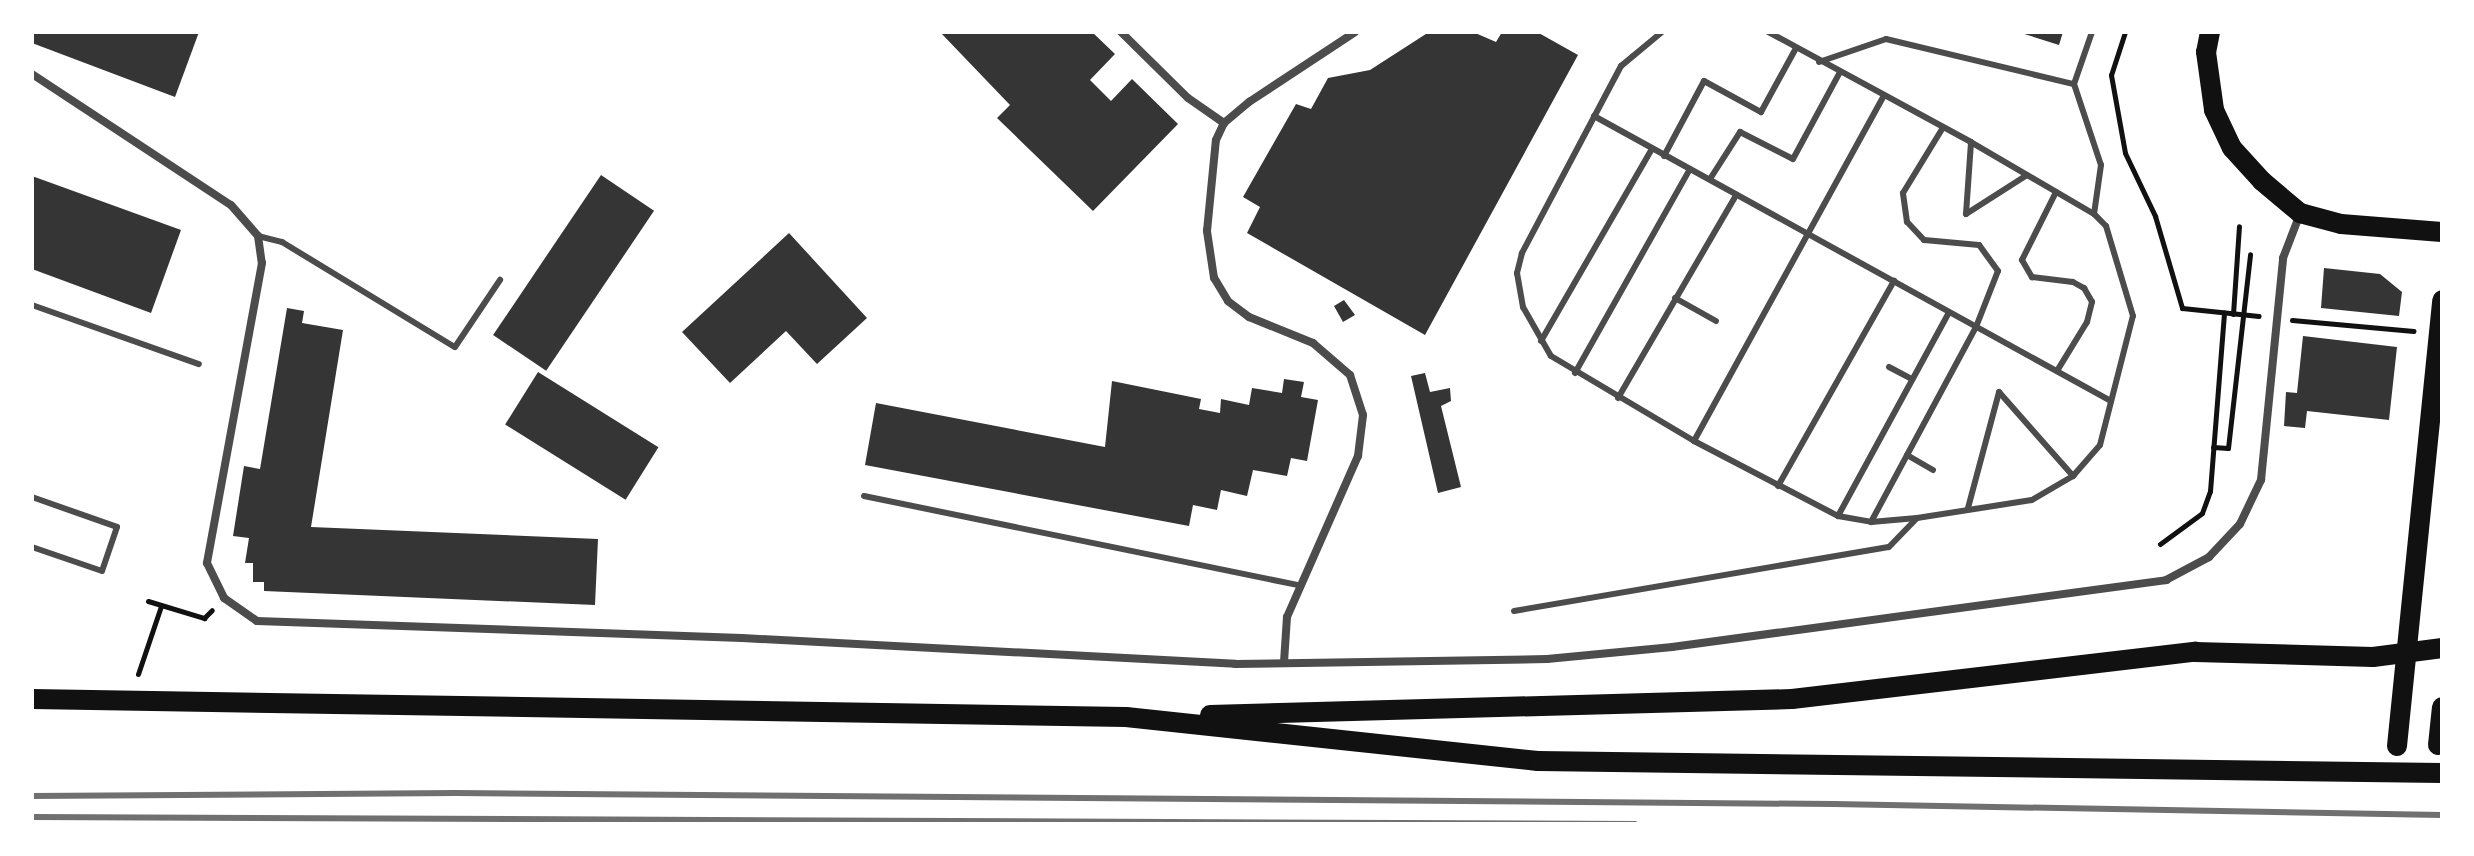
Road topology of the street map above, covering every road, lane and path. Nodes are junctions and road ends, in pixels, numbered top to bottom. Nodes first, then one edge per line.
1 (1121, 32) edge
2 (1355, 32) edge
3 (1662, 32) edge
4 (1768, 32) edge
5 (2092, 32) edge
6 (2125, 32) edge
7 (2210, 32) edge
8 (1796, 48) junction
9 (1819, 62) junction
10 (1840, 72) junction
11 (32, 74) edge
12 (2074, 84) junction
13 (1884, 96) junction
14 (1594, 116) junction
15 (1224, 123) junction
16 (1942, 129) junction
17 (1971, 142) junction
18 (1652, 149) junction
19 (1664, 156) junction
20 (1690, 169) junction
21 (2027, 175) junction
22 (1710, 179) junction
23 (2056, 192) junction
24 (1736, 195) junction
25 (2300, 213) junction
26 (2094, 214) junction
27 (2239, 226) dead end
28 (2442, 232) edge
29 (1806, 234) junction
30 (258, 236) junction
31 (2250, 254) dead end
32 (500, 280) dead end
33 (1894, 281) junction
34 (1675, 298) junction
35 (2442, 300) edge
36 (32, 305) edge
37 (1949, 312) junction
38 (2224, 313) junction
39 (2233, 314) junction
40 (2263, 317) dead end
41 (2278, 318) dead end
42 (1716, 321) dead end
43 (1976, 327) junction
44 (2427, 332) dead end
45 (1541, 341) junction
46 (199, 364) dead end
47 (1889, 367) dead end
48 (2057, 371) junction
49 (1575, 373) junction
50 (1912, 379) junction
51 (1618, 398) junction
52 (2111, 401) junction
53 (1694, 441) junction
54 (2213, 447) junction
55 (1907, 455) junction
56 (1933, 470) dead end
57 (2073, 476) junction
58 (1778, 486) junction
59 (864, 496) dead end
60 (32, 497) edge
61 (1968, 508) junction
62 (1838, 516) junction
63 (1917, 518) junction
64 (1871, 522) junction
65 (2160, 544) dead end
66 (32, 547) edge
67 (1301, 586) junction
68 (224, 598) junction
69 (148, 601) dead end
70 (161, 606) junction
71 (1514, 611) dead end
72 (2442, 648) edge
73 (2405, 655) junction
74 (1284, 662) junction
75 (138, 674) dead end
76 (32, 699) edge
77 (2442, 707) edge
78 (1126, 717) junction
79 (2438, 745) dead end
80 (2397, 746) dead end
81 (2442, 773) edge

1 - 15 street
2 - 15 street
3 - 14 lane
4 - 8 lane
5 - 12 lane
6 - 38 path
7 - 25 main road
8 - 9 lane
8 - 19 lane
9 - 10 lane
9 - 12 lane
10 - 13 lane
10 - 22 lane
11 - 30 street
12 - 26 lane
13 - 16 lane
13 - 29 lane
14 - 18 lane
14 - 45 lane
15 - 67 street
16 - 17 lane
16 - 43 lane
17 - 21 lane
17 - 21 lane
18 - 19 lane
18 - 45 lane
19 - 20 lane
20 - 22 lane
20 - 49 lane
21 - 23 lane
22 - 24 lane
23 - 26 lane
23 - 48 lane
24 - 29 lane
24 - 34 lane
25 - 28 main road
25 - 74 street
26 - 52 lane
27 - 39 path
29 - 33 lane
29 - 53 lane
30 - 32 lane
30 - 68 street
31 - 54 path
33 - 37 lane
33 - 58 lane
34 - 42 lane
34 - 51 lane
35 - 73 main road
36 - 46 lane
37 - 43 lane
37 - 50 lane
38 - 39 path
38 - 54 path
39 - 40 path
41 - 44 path
43 - 48 lane
43 - 55 lane
45 - 49 lane
47 - 50 lane
48 - 52 lane
49 - 51 lane
50 - 62 lane
51 - 53 lane
52 - 57 lane
53 - 58 lane
54 - 65 path
55 - 56 lane
55 - 64 lane
57 - 61 lane
57 - 61 lane
58 - 62 lane
59 - 67 lane
60 - 66 lane
61 - 63 lane
62 - 64 lane
63 - 64 lane
63 - 71 lane
67 - 74 street
68 - 70 path
68 - 74 street
69 - 70 path
70 - 75 path
72 - 73 main road
73 - 78 main road
73 - 80 main road
76 - 78 main road
77 - 79 main road
78 - 81 main road

